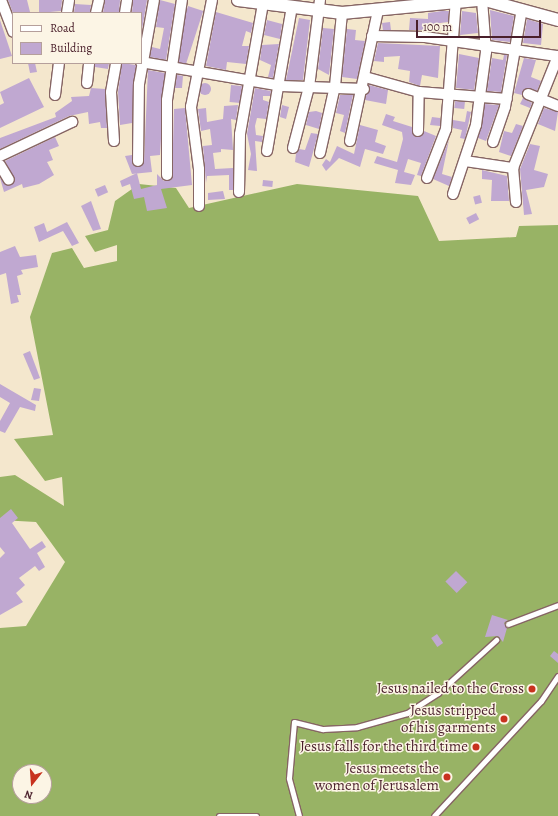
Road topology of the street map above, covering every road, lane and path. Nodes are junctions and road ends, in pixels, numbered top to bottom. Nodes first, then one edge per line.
1 (1, 0) edge
2 (69, 0) edge
3 (99, 0) edge
4 (127, 0) edge
5 (154, 0) edge
6 (182, 0) edge
7 (212, 0) edge
8 (238, 0) edge
9 (320, 0) edge
10 (477, 0) edge
11 (482, 0) edge
12 (485, 0) edge
13 (455, 2) edge
14 (263, 4) junction
15 (292, 7) junction
16 (522, 9) junction
17 (378, 10) junction
18 (67, 12) edge
19 (96, 12) edge
20 (125, 12) edge
21 (316, 12) junction
22 (342, 13) junction
23 (558, 20) edge
24 (12, 29) edge
25 (372, 36) junction
26 (455, 42) junction
27 (486, 47) junction
28 (515, 51) junction
29 (558, 56) edge
30 (142, 62) edge
31 (59, 64) edge
32 (89, 64) edge
33 (116, 64) edge
34 (142, 64) edge
35 (170, 66) junction
36 (198, 70) junction
37 (365, 77) junction
38 (251, 79) junction
39 (87, 83) dead end
40 (281, 86) junction
41 (335, 86) junction
42 (309, 87) junction
43 (364, 89) junction
44 (419, 92) junction
45 (450, 94) junction
46 (528, 94) dead end
47 (55, 95) dead end
48 (480, 97) junction
49 (507, 98) junction
50 (540, 99) junction
51 (558, 106) edge
52 (72, 122) dead end
53 (418, 131) dead end
54 (114, 141) dead end
55 (350, 141) dead end
56 (492, 142) dead end
57 (293, 148) dead end
58 (267, 151) dead end
59 (320, 153) dead end
60 (0, 156) edge
61 (138, 161) dead end
62 (465, 161) junction
63 (0, 165) edge
64 (514, 168) junction
65 (167, 175) dead end
66 (427, 178) dead end
67 (9, 180) dead end
68 (239, 192) dead end
69 (453, 194) dead end
70 (516, 202) dead end
71 (199, 206) dead end
72 (558, 605) edge
73 (508, 624) dead end
74 (496, 640) dead end
75 (558, 676) edge
76 (219, 816) edge
77 (256, 816) edge
78 (299, 816) edge
79 (434, 816) edge

1 - 24 street
2 - 18 street
3 - 19 street
4 - 20 street
5 - 30 street
6 - 35 street
7 - 36 street
8 - 14 street
9 - 21 street
10 - 13 street
11 - 27 street
12 - 16 street
13 - 17 street
13 - 26 street
14 - 15 street
14 - 38 street
15 - 21 street
15 - 40 street
16 - 23 street
16 - 28 street
17 - 22 street
17 - 25 street
21 - 22 street
21 - 42 street
22 - 41 street
25 - 26 street
25 - 37 street
26 - 27 street
26 - 45 street
27 - 28 street
27 - 48 street
28 - 29 street
28 - 49 street
29 - 50 street
30 - 35 street
31 - 47 street
32 - 39 street
33 - 54 street
34 - 61 street
35 - 36 street
35 - 65 street
36 - 38 street
36 - 71 street
37 - 43 street
37 - 44 street
38 - 40 street
38 - 68 street
40 - 42 street
40 - 58 street
41 - 42 street
41 - 43 street
41 - 59 street
42 - 57 street
43 - 55 street
44 - 45 street
44 - 53 street
45 - 48 street
45 - 66 street
46 - 50 street
48 - 49 street
48 - 62 street
49 - 56 street
50 - 51 street
50 - 64 street
52 - 60 street
62 - 64 street
62 - 69 street
63 - 67 street
64 - 70 street
72 - 73 lane
74 - 78 lane
75 - 79 lane
76 - 77 lane

